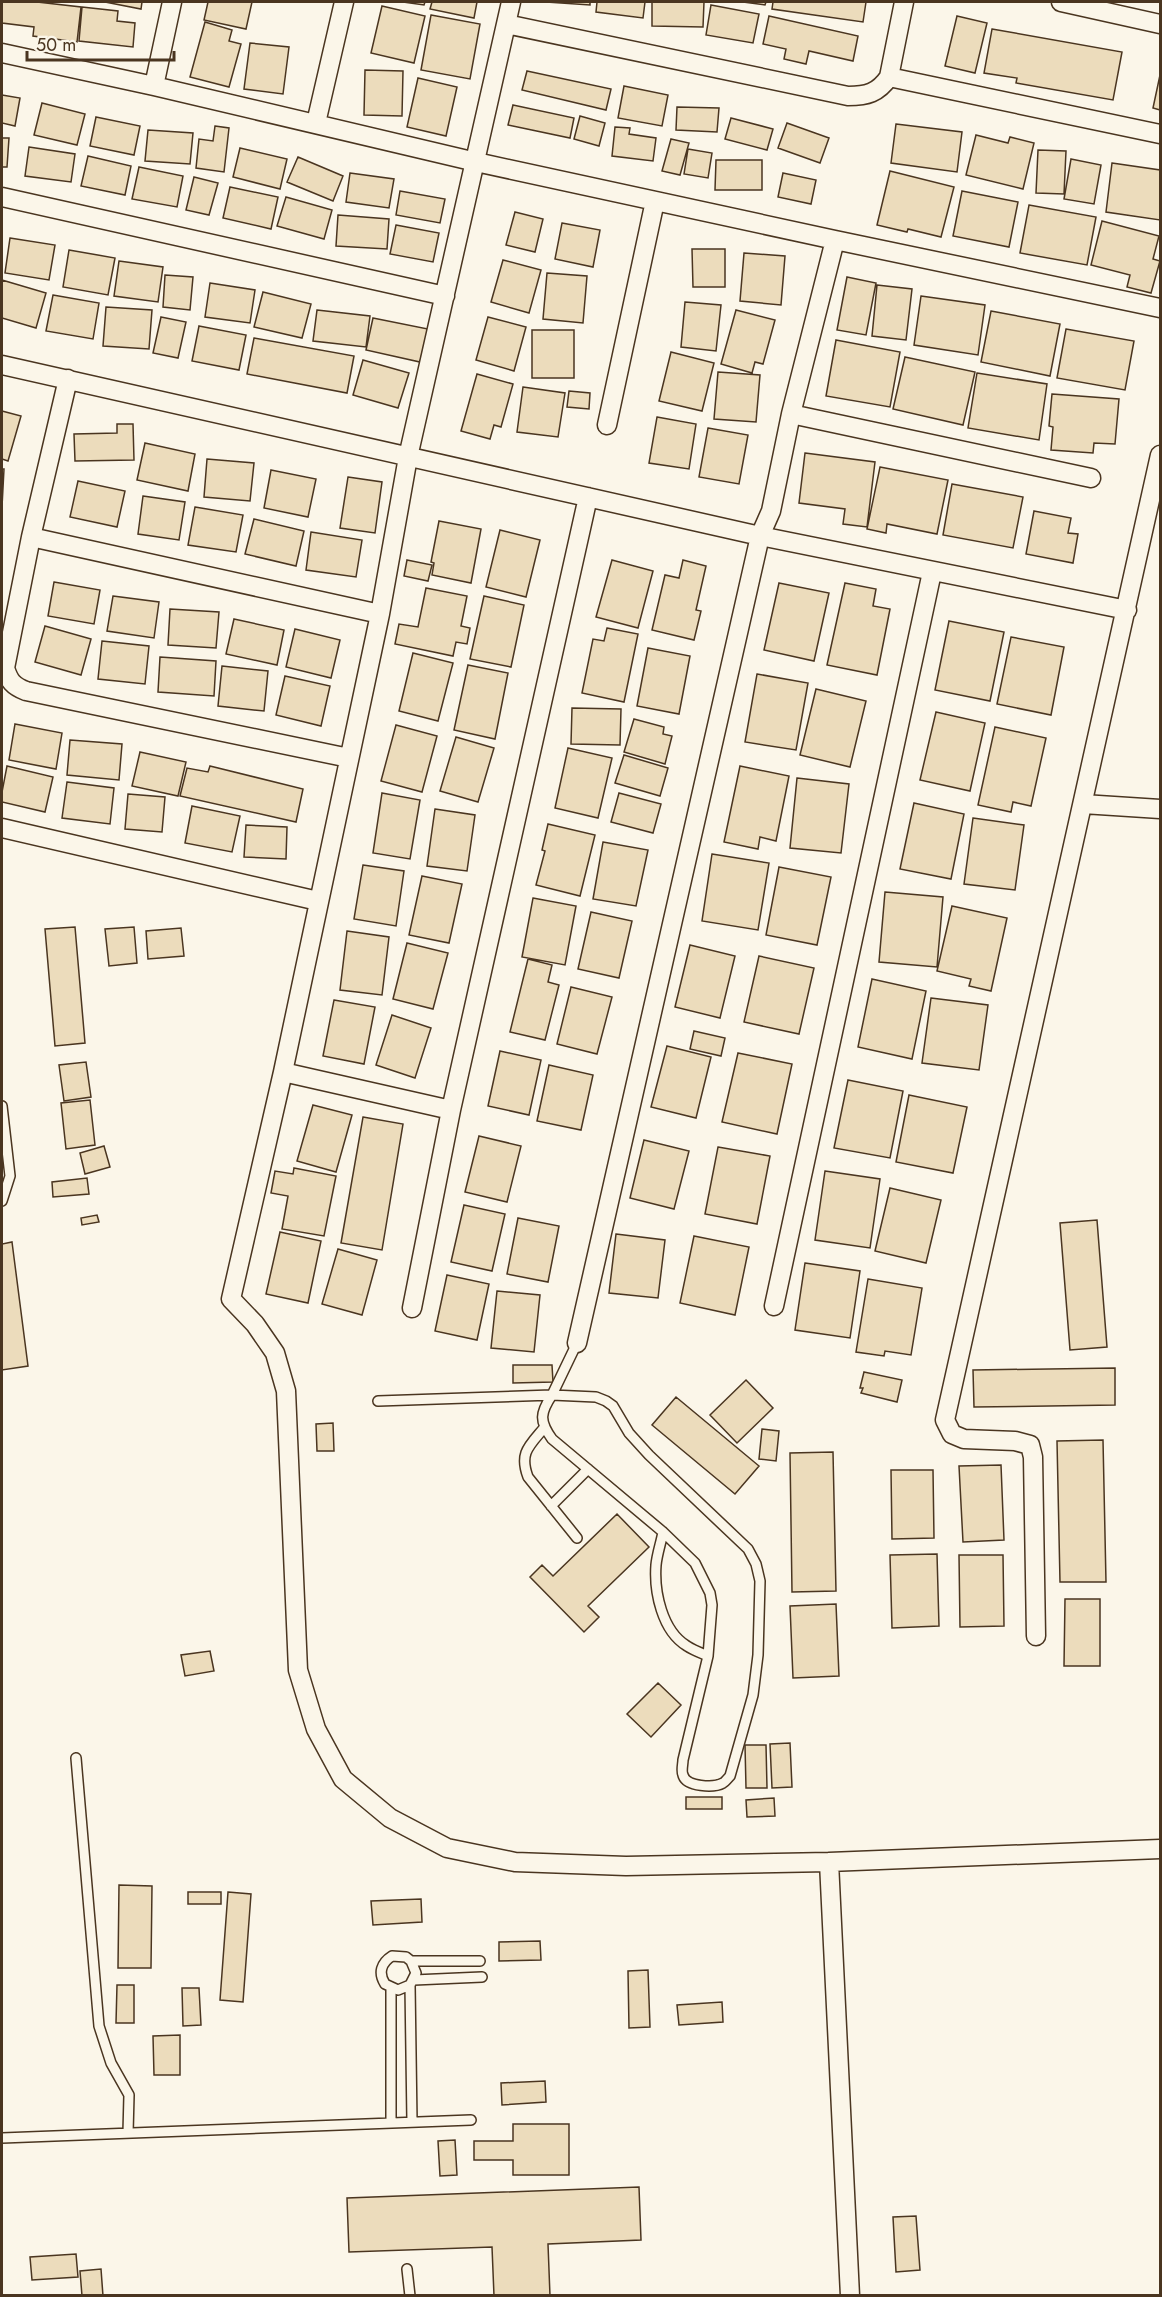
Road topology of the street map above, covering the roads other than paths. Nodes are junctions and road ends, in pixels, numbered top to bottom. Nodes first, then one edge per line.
1 (172, 2) edge
2 (344, 2) edge
3 (511, 2) edge
4 (904, 2) edge
5 (1062, 2) edge
6 (506, 24) junction
7 (1161, 24) edge
8 (2, 54) edge
9 (889, 77) junction
10 (154, 86) junction
11 (316, 123) junction
12 (1161, 134) edge
13 (476, 162) junction
14 (2, 196) edge
15 (655, 201) junction
16 (835, 240) junction
17 (445, 296) junction
18 (1161, 308) edge
19 (2, 365) edge
20 (68, 379) junction
21 (791, 414) junction
22 (607, 425) dead end
23 (1161, 455) edge
24 (408, 457) junction
25 (1091, 478) dead end
26 (588, 497) junction
27 (760, 536) junction
28 (31, 537) junction
29 (932, 572) junction
30 (1127, 610) junction
31 (380, 614) junction
32 (349, 758) junction
33 (1083, 804) junction
34 (1161, 809) edge
35 (2, 828) edge
36 (318, 901) junction
37 (283, 1072) junction
38 (2, 1106) edge
39 (451, 1110) junction
40 (2, 1201) edge
41 (774, 1306) dead end
42 (412, 1308) dead end
43 (578, 1343) joint
44 (552, 1395) junction
45 (378, 1401) dead end
46 (544, 1428) junction
47 (588, 1469) junction
48 (551, 1506) junction
49 (663, 1532) junction
50 (577, 1538) dead end
51 (1036, 1636) dead end
52 (708, 1656) junction
53 (76, 1758) dead end
54 (1161, 1849) edge
55 (829, 1862) junction
56 (411, 1961) junction
57 (480, 1961) dead end
58 (482, 1977) dead end
59 (412, 1982) junction
60 (391, 1988) junction
61 (471, 2120) dead end
62 (412, 2122) junction
63 (391, 2123) junction
64 (128, 2133) junction
65 (2, 2138) edge
66 (407, 2270) dead end
67 (410, 2295) edge
68 (850, 2295) edge

1 - 10 street
2 - 11 street
3 - 6 street
4 - 9 street
5 - 7 street
6 - 9 street
6 - 13 street
8 - 10 street
9 - 12 street
10 - 11 street
11 - 13 street
13 - 15 street
13 - 17 street
14 - 17 street
15 - 16 street
15 - 22 street
16 - 18 street
16 - 21 street
17 - 24 street
19 - 20 street
20 - 24 street
20 - 28 street
21 - 25 street
21 - 27 street
23 - 30 street
24 - 26 street
24 - 31 street
26 - 27 street
26 - 39 street
27 - 29 street
27 - 43 street
28 - 31 street
28 - 32 street
29 - 30 street
29 - 41 street
30 - 33 street
31 - 32 street
32 - 36 street
33 - 34 street
33 - 51 street
35 - 36 street
36 - 37 street
37 - 39 street
37 - 55 street
38 - 40 lane
39 - 42 street
43 - 44 lane
44 - 45 lane
44 - 46 lane
44 - 52 lane
46 - 47 lane
46 - 48 lane
47 - 48 lane
47 - 49 lane
48 - 50 lane
49 - 52 lane
49 - 52 lane
53 - 64 lane
54 - 55 street
55 - 68 street
56 - 57 lane
56 - 59 lane
56 - 60 lane
58 - 59 lane
59 - 60 lane
59 - 62 lane
60 - 63 lane
61 - 62 lane
62 - 63 lane
63 - 64 lane
64 - 65 lane
66 - 67 lane

